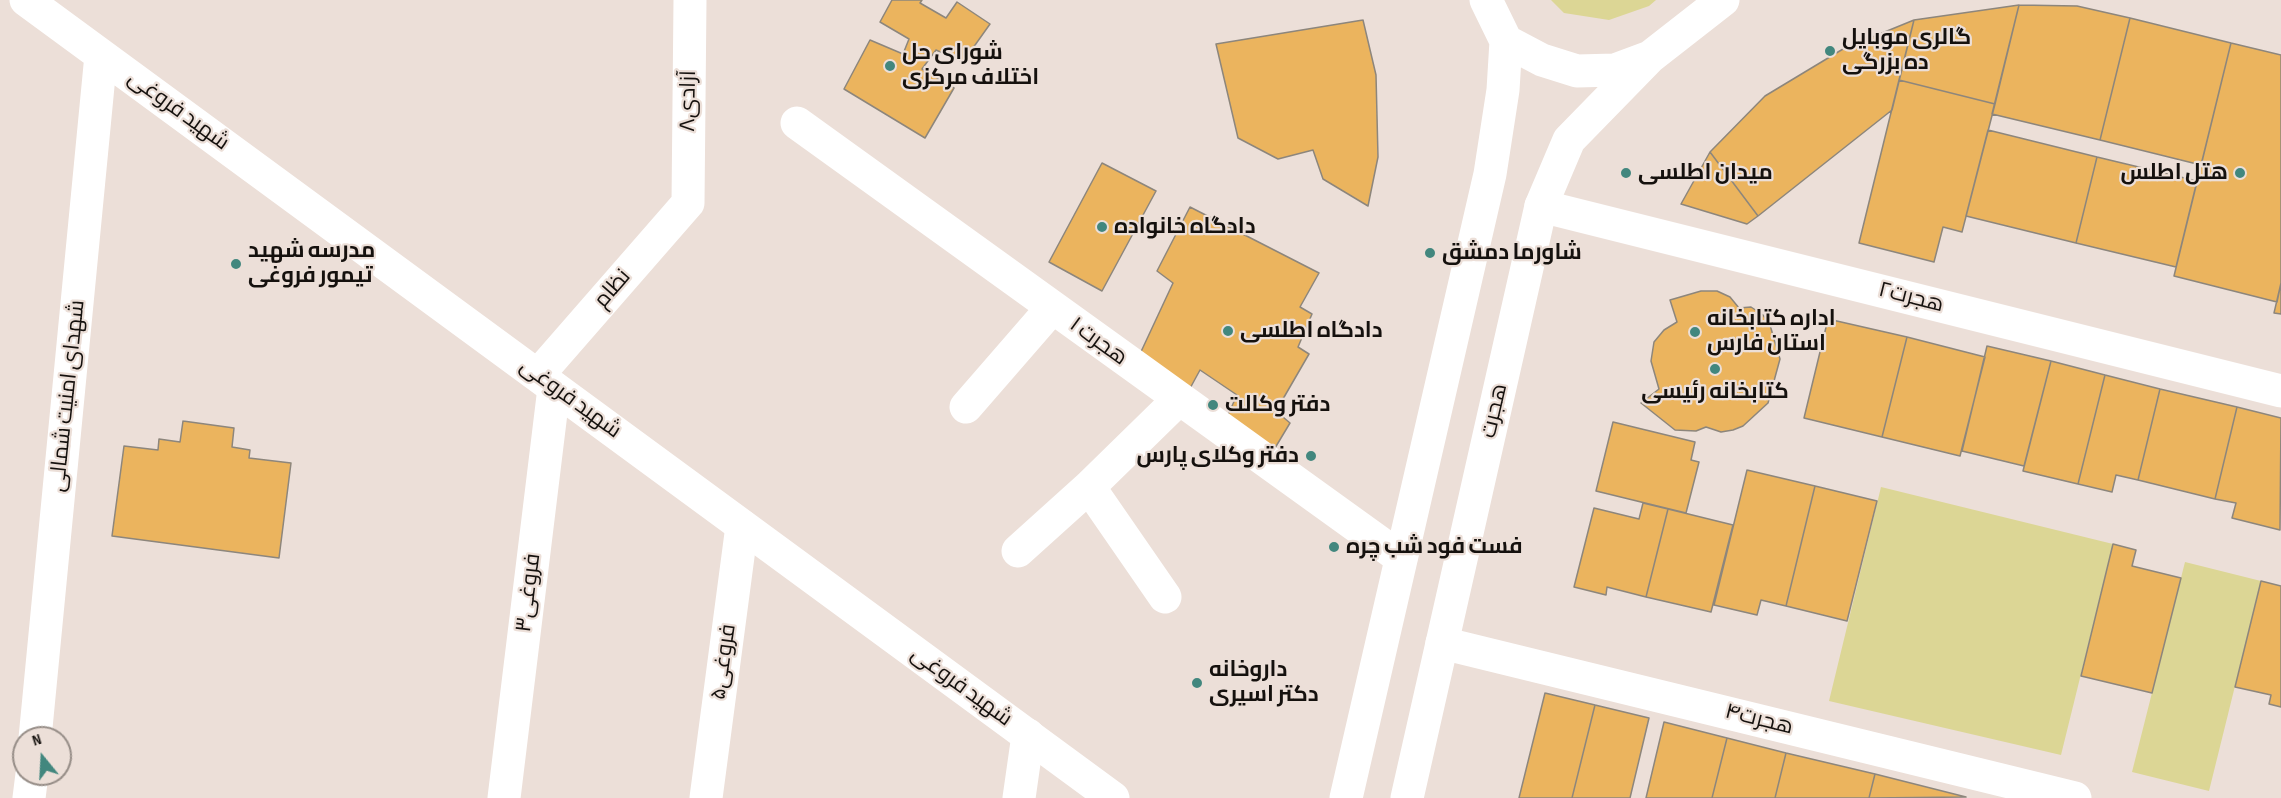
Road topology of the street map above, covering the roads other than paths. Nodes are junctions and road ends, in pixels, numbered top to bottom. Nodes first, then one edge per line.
1 (26, 0) edge
2 (690, 0) edge
3 (1486, 0) edge
4 (1723, 0) edge
5 (1506, 40) junction
6 (101, 55) junction
7 (1650, 57) junction
8 (797, 123) dead end
9 (688, 202) joint
10 (1541, 206) junction
11 (1052, 308) junction
12 (546, 382) junction
13 (2281, 391) edge
14 (1178, 400) junction
15 (966, 407) dead end
16 (1089, 488) junction
17 (742, 526) junction
18 (1018, 551) dead end
19 (1401, 558) junction
20 (1165, 597) dead end
21 (1442, 643) junction
22 (36, 726) edge
23 (1028, 735) junction
24 (504, 798) edge
25 (706, 798) edge
26 (1019, 798) edge
27 (1113, 798) edge
28 (1346, 798) edge
29 (1407, 798) edge
30 (2075, 798) edge

1 - 6 street, شهید فروغی
2 - 9 street, آزادی۸
3 - 5 street
4 - 7 street
5 - 7 street
5 - 19 street
6 - 12 street, شهید فروغی
6 - 22 street, شهدای امنیت شمالی
7 - 10 street, هجرت
8 - 11 street, هجرت ۱
9 - 12 street, نظام
10 - 13 street, هجرت۲
10 - 21 street, هجرت
11 - 14 street, هجرت ۱
11 - 15 street
12 - 17 street, شهید فروغی
12 - 24 street, فروغی۳
14 - 16 street
14 - 19 street, هجرت ۱
16 - 18 street
16 - 20 street
17 - 23 street, شهید فروغی
17 - 25 street, فروغی۵
19 - 28 street
21 - 29 street, هجرت
21 - 30 street, هجرت۴
23 - 26 street
23 - 27 street, شهید فروغی

